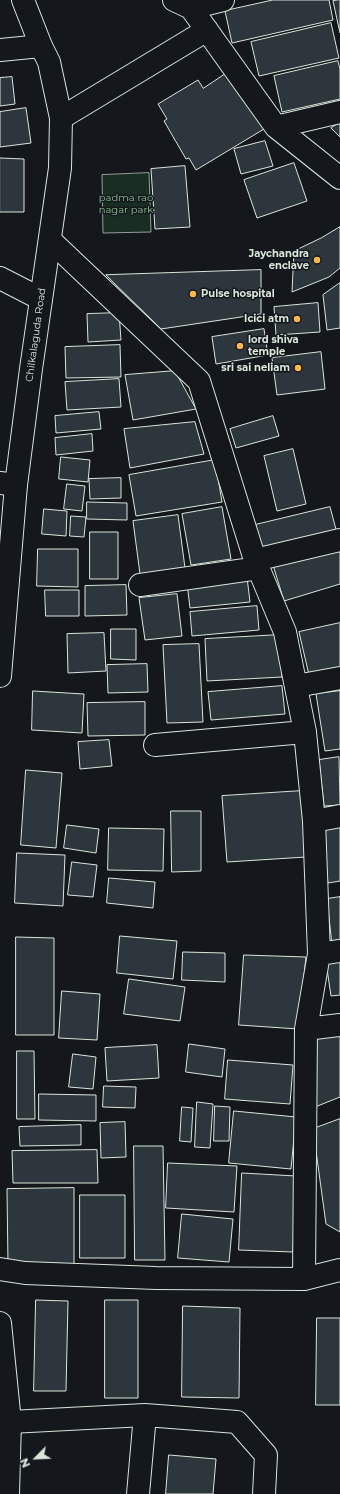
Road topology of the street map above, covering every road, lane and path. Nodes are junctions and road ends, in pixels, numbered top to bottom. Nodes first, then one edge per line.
1 (23, 0) edge
2 (223, 0) edge
3 (182, 4) edge
4 (207, 30) junction
5 (41, 46) junction
6 (0, 50) edge
7 (335, 116) edge
8 (61, 118) junction
9 (276, 127) junction
10 (340, 178) edge
11 (50, 240) junction
12 (0, 278) edge
13 (41, 300) junction
14 (8, 484) edge
15 (340, 540) edge
16 (257, 564) junction
17 (140, 585) dead end
18 (0, 676) edge
19 (340, 678) edge
20 (296, 686) junction
21 (305, 732) junction
22 (155, 745) dead end
23 (340, 816) edge
24 (314, 821) junction
25 (330, 952) edge
26 (340, 1025) edge
27 (306, 1029) junction
28 (0, 1269) edge
29 (340, 1270) edge
30 (304, 1279) junction
31 (0, 1322) edge
32 (145, 1415) junction
33 (10, 1422) junction
34 (8, 1494) edge
35 (138, 1494) edge
36 (264, 1494) edge

1 - 5 street, Chilkalaguda Road
2 - 3 street
3 - 4 street
4 - 8 street
4 - 9 street
5 - 6 street
5 - 8 street, Chilkalaguda Road
7 - 9 street
8 - 11 street, Chilkalaguda Road
9 - 10 street
11 - 13 street, Chilkalaguda Road
11 - 16 street
12 - 13 street
13 - 14 street, Chilkalaguda Road
14 - 18 street, Chilkalaguda Road
15 - 16 street
16 - 17 street
16 - 20 street
19 - 20 street
20 - 21 street
21 - 22 street
21 - 24 street
23 - 24 street
24 - 25 street
25 - 27 street
26 - 27 street
27 - 30 street
28 - 30 street
29 - 30 street
31 - 33 street
32 - 33 street
32 - 35 street
32 - 36 street
33 - 34 street

